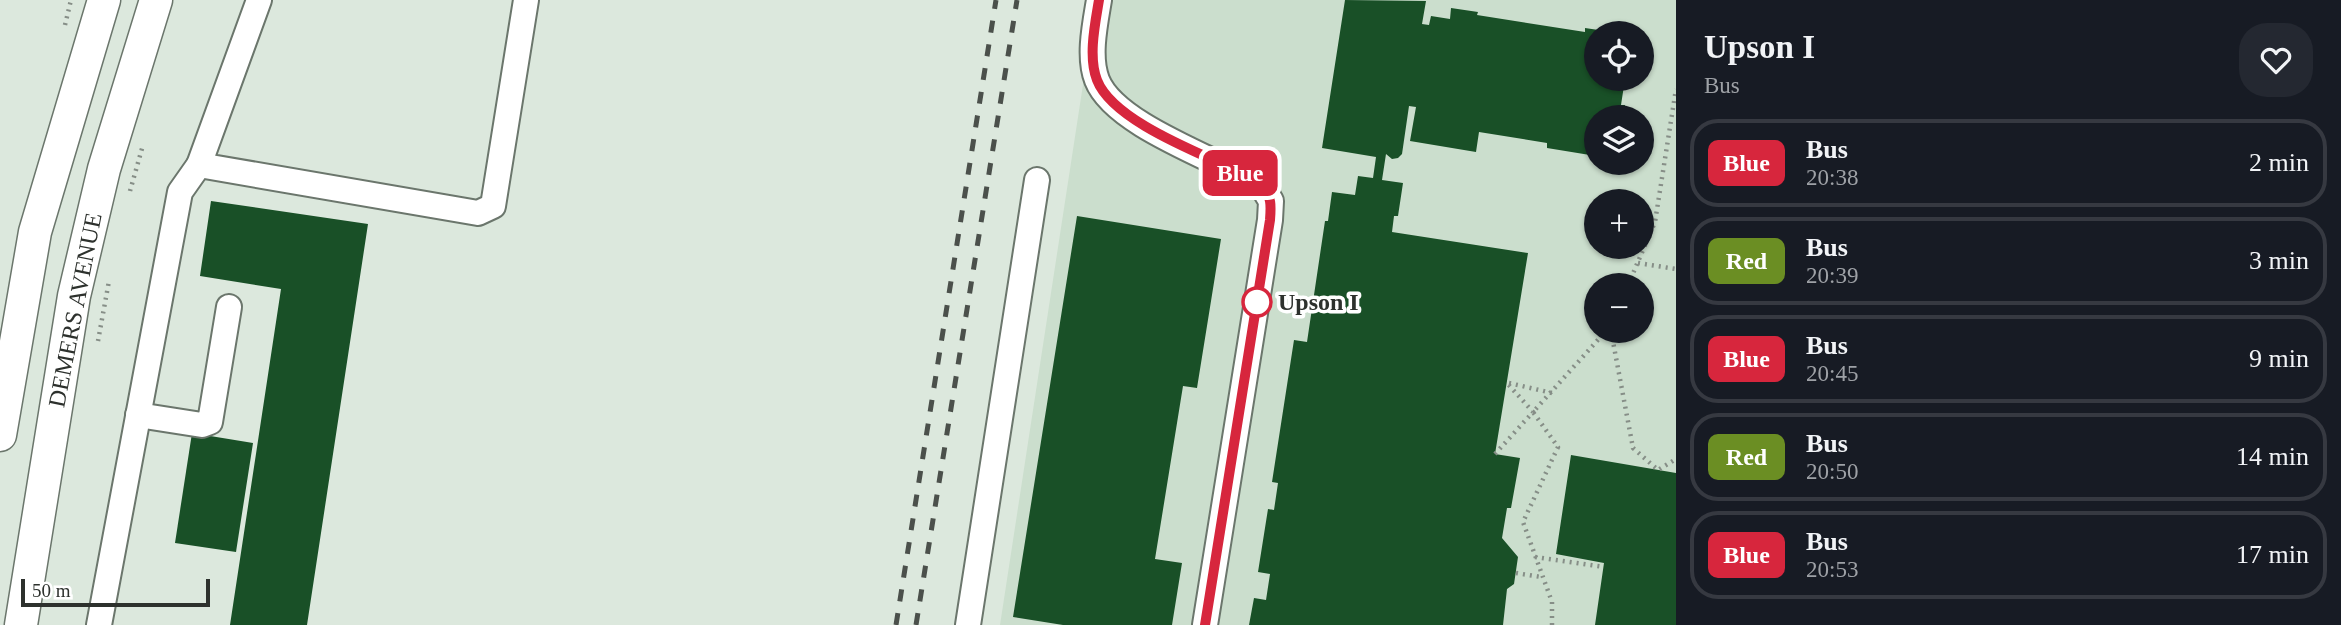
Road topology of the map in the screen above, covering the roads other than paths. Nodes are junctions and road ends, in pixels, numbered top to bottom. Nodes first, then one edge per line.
1 (104, 0) edge
2 (156, 0) edge
3 (259, 0) edge
4 (526, 0) edge
5 (1099, 0) edge
6 (199, 165) junction
7 (1037, 180) dead end
8 (229, 307) dead end
9 (138, 415) junction
10 (0, 435) edge
11 (15, 606) edge
12 (99, 625) edge
13 (968, 625) edge
14 (1205, 625) edge

1 - 10 main road, DEMERS AVENUE
2 - 11 main road, DEMERS AVENUE
3 - 6 street
4 - 6 street
5 - 14 street
6 - 9 street
7 - 13 street
8 - 9 street
9 - 12 street

